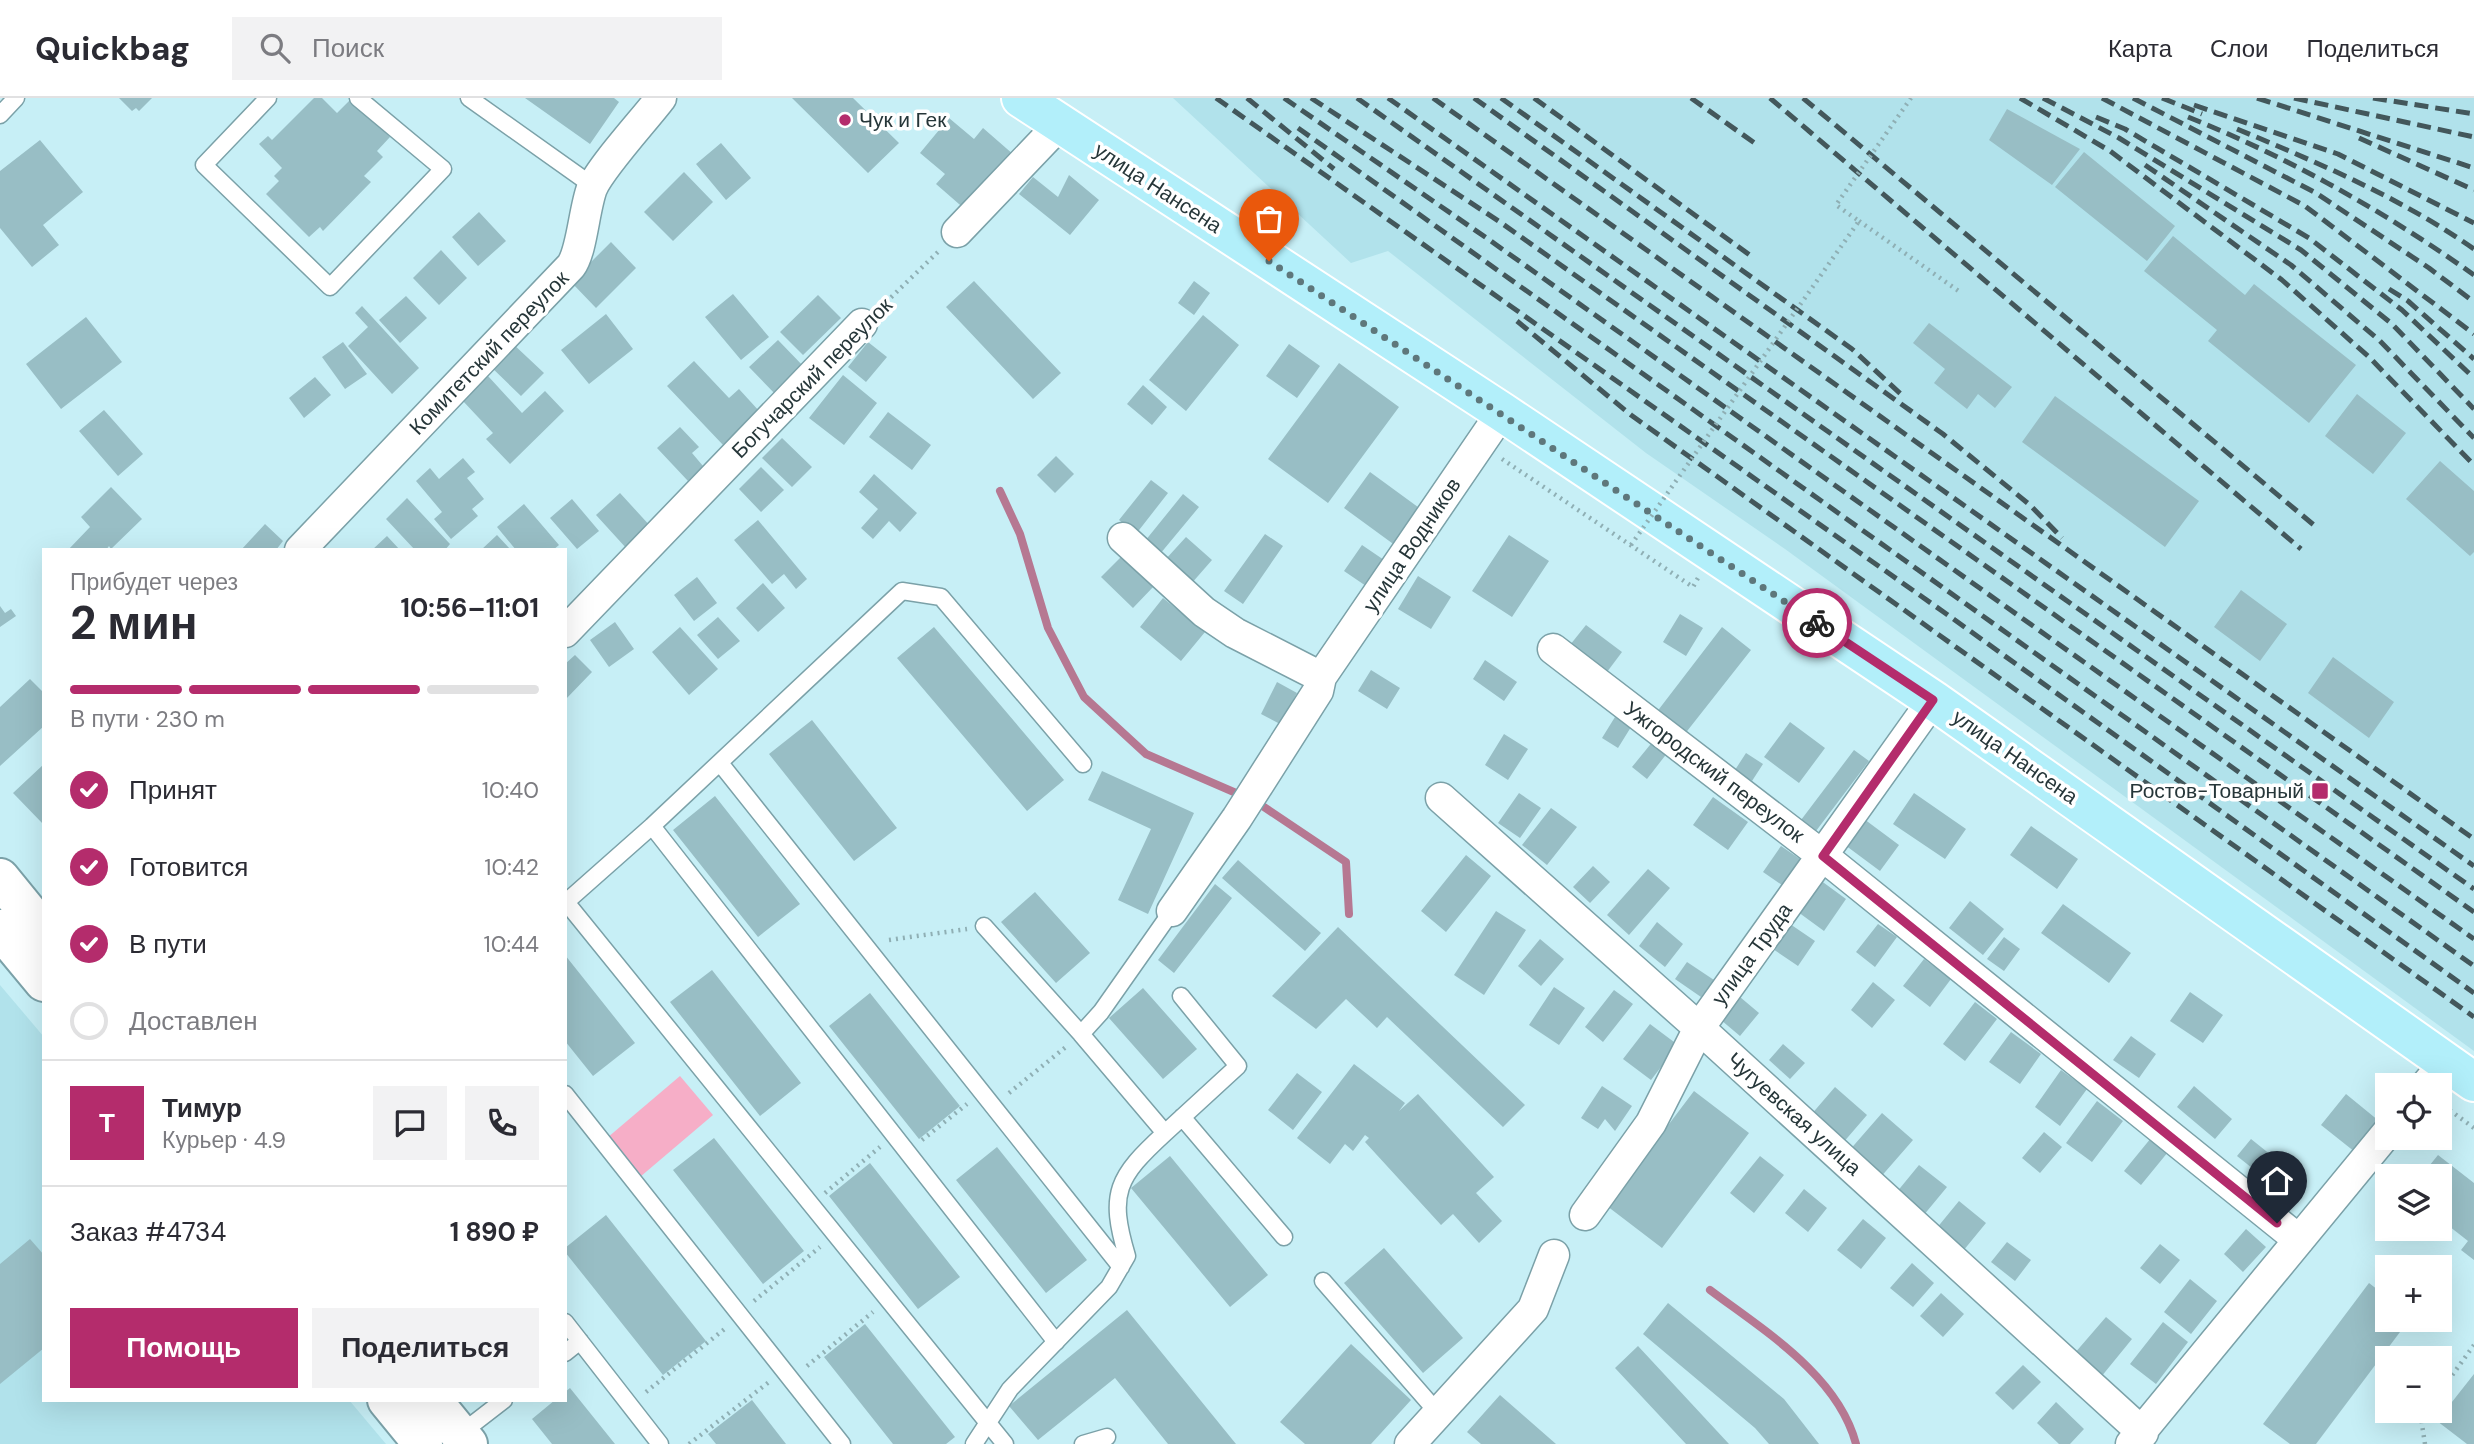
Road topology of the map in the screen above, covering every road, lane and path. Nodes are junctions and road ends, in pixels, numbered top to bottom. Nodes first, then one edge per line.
1 (16, 98) edge
2 (268, 98) edge
3 (358, 98) edge
4 (469, 98) edge
5 (661, 98) edge
6 (1021, 98) edge
7 (1911, 98) edge
8 (0, 115) edge
9 (1060, 124) junction
10 (593, 186) junction
11 (1859, 221) junction
12 (957, 232) joint
13 (1960, 292) dead end
14 (862, 324) joint
15 (1502, 412) junction
16 (1480, 444) junction
17 (1123, 538) dead end
18 (1631, 545) junction
19 (302, 548) edge
20 (1693, 587) dead end
21 (567, 630) edge
22 (1553, 649) dead end
23 (1321, 677) junction
24 (1933, 700) junction
25 (720, 763) junction
26 (1083, 764) dead end
27 (1441, 798) dead end
28 (652, 826) junction
29 (1823, 856) junction
30 (0, 878) edge
31 (567, 902) edge
32 (567, 904) edge
33 (1172, 911) joint
34 (984, 926) joint
35 (0, 929) edge
36 (42, 930) edge
37 (863, 944) junction
38 (42, 980) edge
39 (1181, 996) dead end
40 (1699, 1028) junction
41 (1081, 1034) junction
42 (2445, 1073) edge
43 (982, 1093) junction
44 (567, 1097) edge
45 (993, 1106) junction
46 (2452, 1112) edge
47 (1182, 1117) junction
48 (2474, 1128) edge
49 (1165, 1133) junction
50 (894, 1135) junction
51 (2375, 1148) edge
52 (908, 1152) junction
53 (810, 1205) junction
54 (1585, 1215) dead end
55 (835, 1236) junction
56 (1284, 1237) dead end
57 (2299, 1240) junction
58 (1554, 1255) dead end
59 (1121, 1267) junction
60 (1323, 1281) dead end
61 (888, 1300) junction
62 (740, 1314) junction
63 (567, 1325) edge
64 (580, 1341) junction
65 (1056, 1342) junction
66 (2474, 1345) edge
67 (567, 1351) edge
68 (787, 1374) junction
69 (2452, 1375) edge
70 (389, 1402) edge
71 (434, 1402) edge
72 (502, 1402) edge
73 (629, 1405) junction
74 (1438, 1413) junction
75 (2422, 1423) edge
76 (987, 1424) junction
77 (1107, 1437) dead end
78 (464, 1439) edge
79 (2137, 1439) edge
80 (423, 1444) edge
81 (660, 1444) edge
82 (689, 1444) edge
83 (842, 1444) edge
84 (974, 1444) edge
85 (1005, 1444) edge
86 (1083, 1444) edge
87 (1410, 1444) edge
88 (2425, 1444) edge

1 - 8 lane
2 - 3 lane
4 - 10 lane
5 - 10 street, Комитетский переулок
6 - 9 main road, улица Нансена
7 - 11 path, bridge
9 - 12 street
9 - 15 main road, улица Нансена
10 - 19 street, Комитетский переулок
11 - 13 path
11 - 18 path, bridge
12 - 14 path, Богучарский переулок
14 - 21 street, Богучарский переулок
15 - 16 street, улица Водников
15 - 24 main road, улица Нансена
16 - 18 path
16 - 23 street, улица Водников
17 - 23 street
18 - 20 path
22 - 29 street, Ужгородский переулок
23 - 33 street, улица Водников
24 - 29 street, улица Труда
24 - 42 main road, улица Нансена
25 - 26 lane
25 - 28 lane
25 - 37 lane
27 - 40 street, Чугуевская улица
28 - 31 lane
28 - 50 lane
29 - 40 street, улица Труда
29 - 57 street, Ужгородский переулок
30 - 36 main road
32 - 53 lane
33 - 41 lane
34 - 37 path
34 - 41 lane
35 - 38 main road
37 - 43 lane
39 - 47 lane
40 - 54 street, улица Труда
40 - 79 street, Чугуевская улица
41 - 45 path
41 - 49 lane
43 - 45 lane
43 - 52 path
44 - 62 lane
45 - 59 lane
46 - 48 path
47 - 49 lane
47 - 56 lane
49 - 59 lane
50 - 52 lane
50 - 53 path
51 - 57 street
52 - 65 lane
53 - 55 lane
55 - 61 lane
55 - 62 path
57 - 79 street
58 - 74 street
59 - 65 lane
60 - 74 lane
61 - 68 path
61 - 76 lane
62 - 68 lane
62 - 73 path
63 - 64 lane
64 - 67 lane
64 - 73 lane
65 - 76 lane
66 - 69 path
68 - 82 path
68 - 83 lane
70 - 80 main road
71 - 78 main road
72 - 78 lane
73 - 81 lane
74 - 87 street
75 - 88 path
76 - 84 lane
76 - 85 lane
77 - 86 lane

